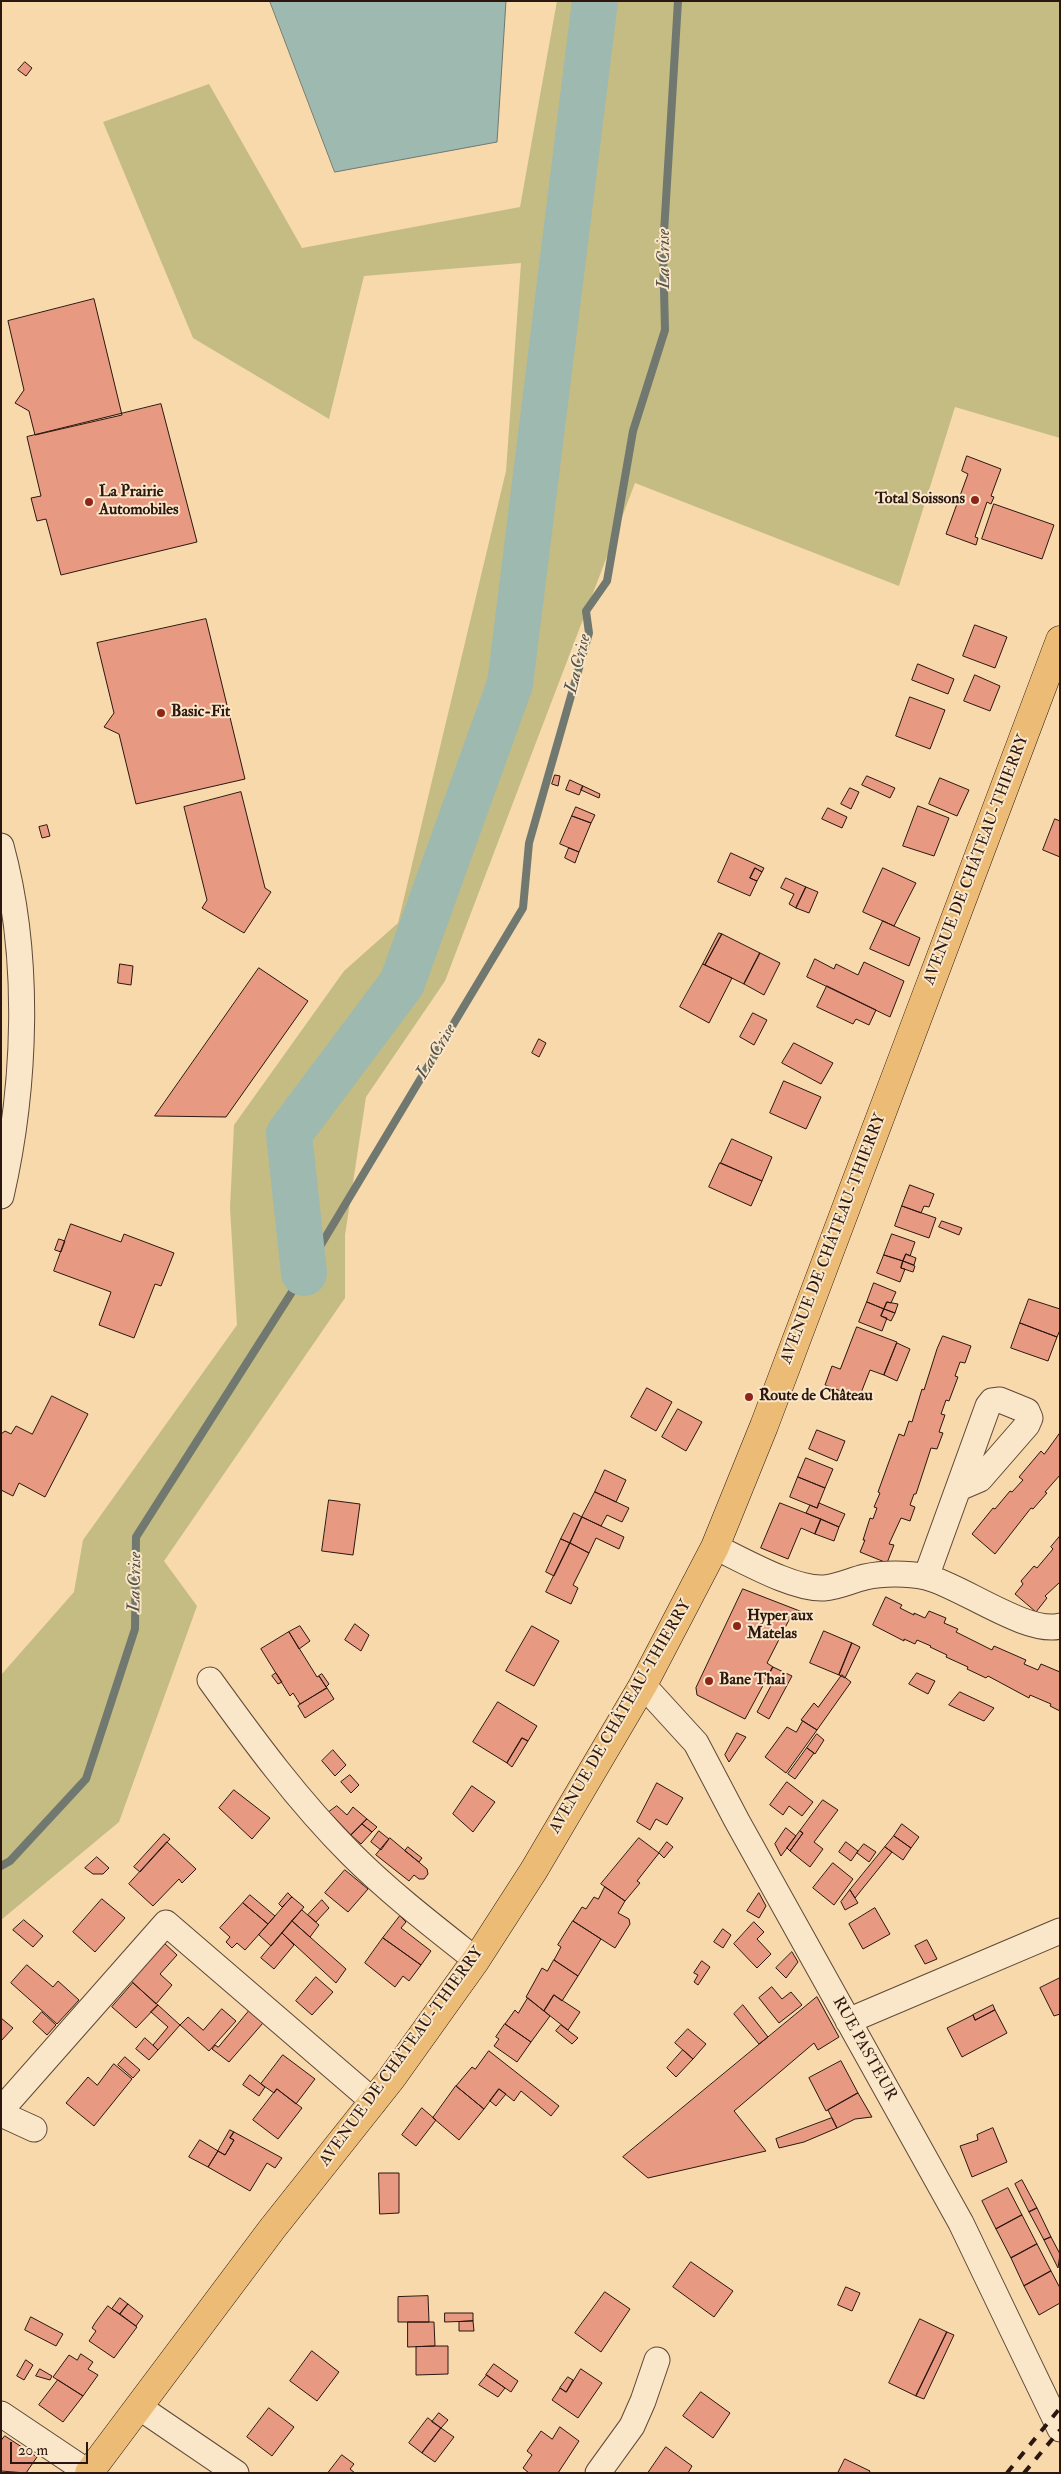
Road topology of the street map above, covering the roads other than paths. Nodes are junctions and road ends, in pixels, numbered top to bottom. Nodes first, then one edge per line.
1 (1060, 640) edge
2 (1, 846) edge
3 (1, 1196) edge
4 (959, 1488) dead end
5 (715, 1547) junction
6 (926, 1577) junction
7 (1060, 1626) edge
8 (210, 1680) dead end
9 (643, 1686) junction
10 (1060, 1931) edge
11 (476, 1960) junction
12 (848, 2021) junction
13 (374, 2102) junction
14 (1, 2110) edge
15 (1, 2114) edge
16 (34, 2129) dead end
17 (657, 2360) dead end
18 (139, 2408) junction
19 (1, 2414) edge
20 (1060, 2428) edge
21 (89, 2473) edge
22 (236, 2473) edge
23 (598, 2473) edge

1 - 5 main road, AVENUE DE CHÂTEAU-THIERRY
2 - 3 street
4 - 6 street
5 - 6 street
5 - 9 main road, AVENUE DE CHÂTEAU-THIERRY
6 - 7 street
8 - 11 street
9 - 11 main road, AVENUE DE CHÂTEAU-THIERRY
9 - 12 street, RUE PASTEUR
10 - 12 street
11 - 13 main road, AVENUE DE CHÂTEAU-THIERRY
12 - 20 street, RUE PASTEUR
13 - 14 street
13 - 18 main road, AVENUE DE CHÂTEAU-THIERRY
15 - 16 street
17 - 23 street
18 - 21 main road, AVENUE DE CHÂTEAU-THIERRY
18 - 22 street
19 - 21 street, AVENUE DE CHÂTEAU-THIERRY

